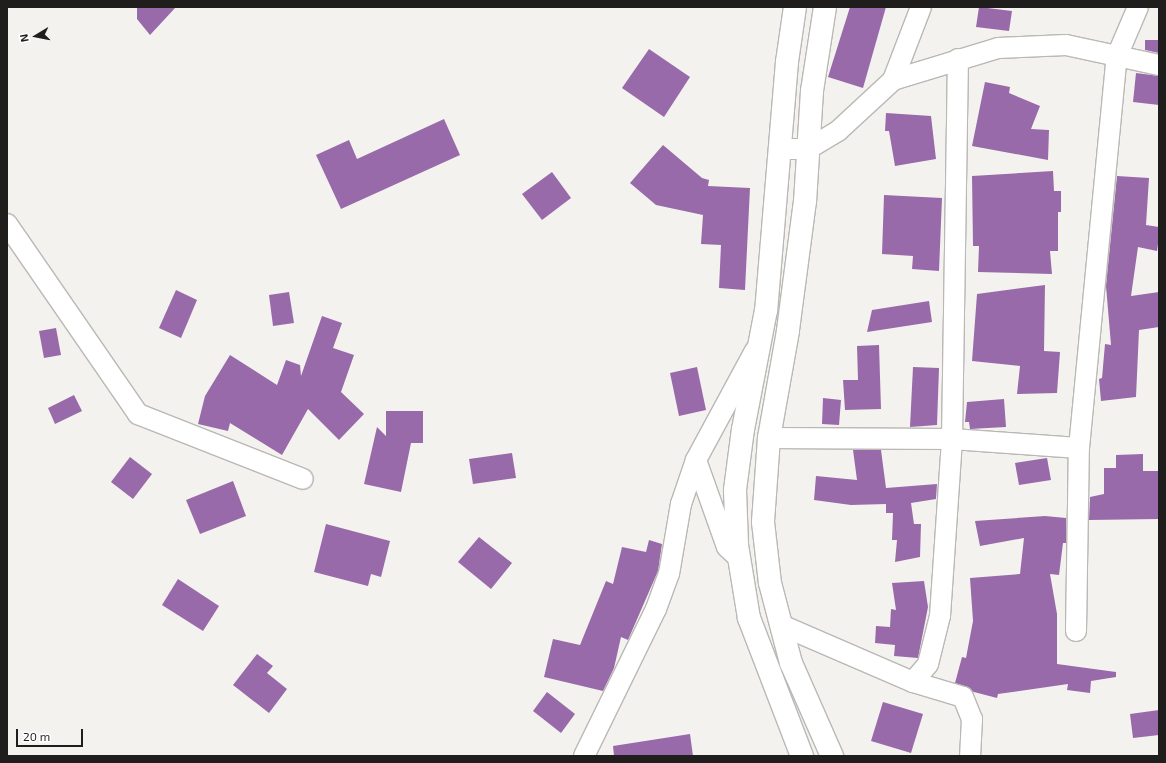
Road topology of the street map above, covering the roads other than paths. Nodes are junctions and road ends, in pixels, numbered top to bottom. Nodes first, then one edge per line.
1 (795, 7) edge
2 (825, 7) edge
3 (921, 7) edge
4 (1138, 7) edge
5 (1117, 56) junction
6 (958, 60) junction
7 (1159, 65) edge
8 (893, 80) junction
9 (780, 149) junction
10 (808, 149) junction
11 (7, 224) edge
12 (772, 252) junction
13 (798, 258) junction
14 (758, 346) junction
15 (769, 438) junction
16 (952, 439) junction
17 (1079, 448) junction
18 (696, 460) junction
19 (303, 479) dead end
20 (739, 558) junction
21 (781, 625) junction
22 (1076, 630) dead end
23 (913, 682) junction
24 (584, 756) edge
25 (802, 756) edge
26 (832, 756) edge
27 (970, 756) edge

1 - 9 main road
2 - 10 main road
3 - 8 street
4 - 5 street
5 - 6 street
5 - 7 street
5 - 17 street
6 - 8 street
6 - 16 street
8 - 10 street
9 - 10 street
9 - 12 main road
10 - 13 main road
11 - 19 street
12 - 13 main road
12 - 14 main road
13 - 15 main road
14 - 18 street
14 - 20 main road
15 - 16 street
15 - 21 main road
16 - 17 street
16 - 23 street
17 - 22 street
18 - 20 street
18 - 24 street
20 - 25 main road
21 - 23 street
21 - 26 main road
23 - 27 street

